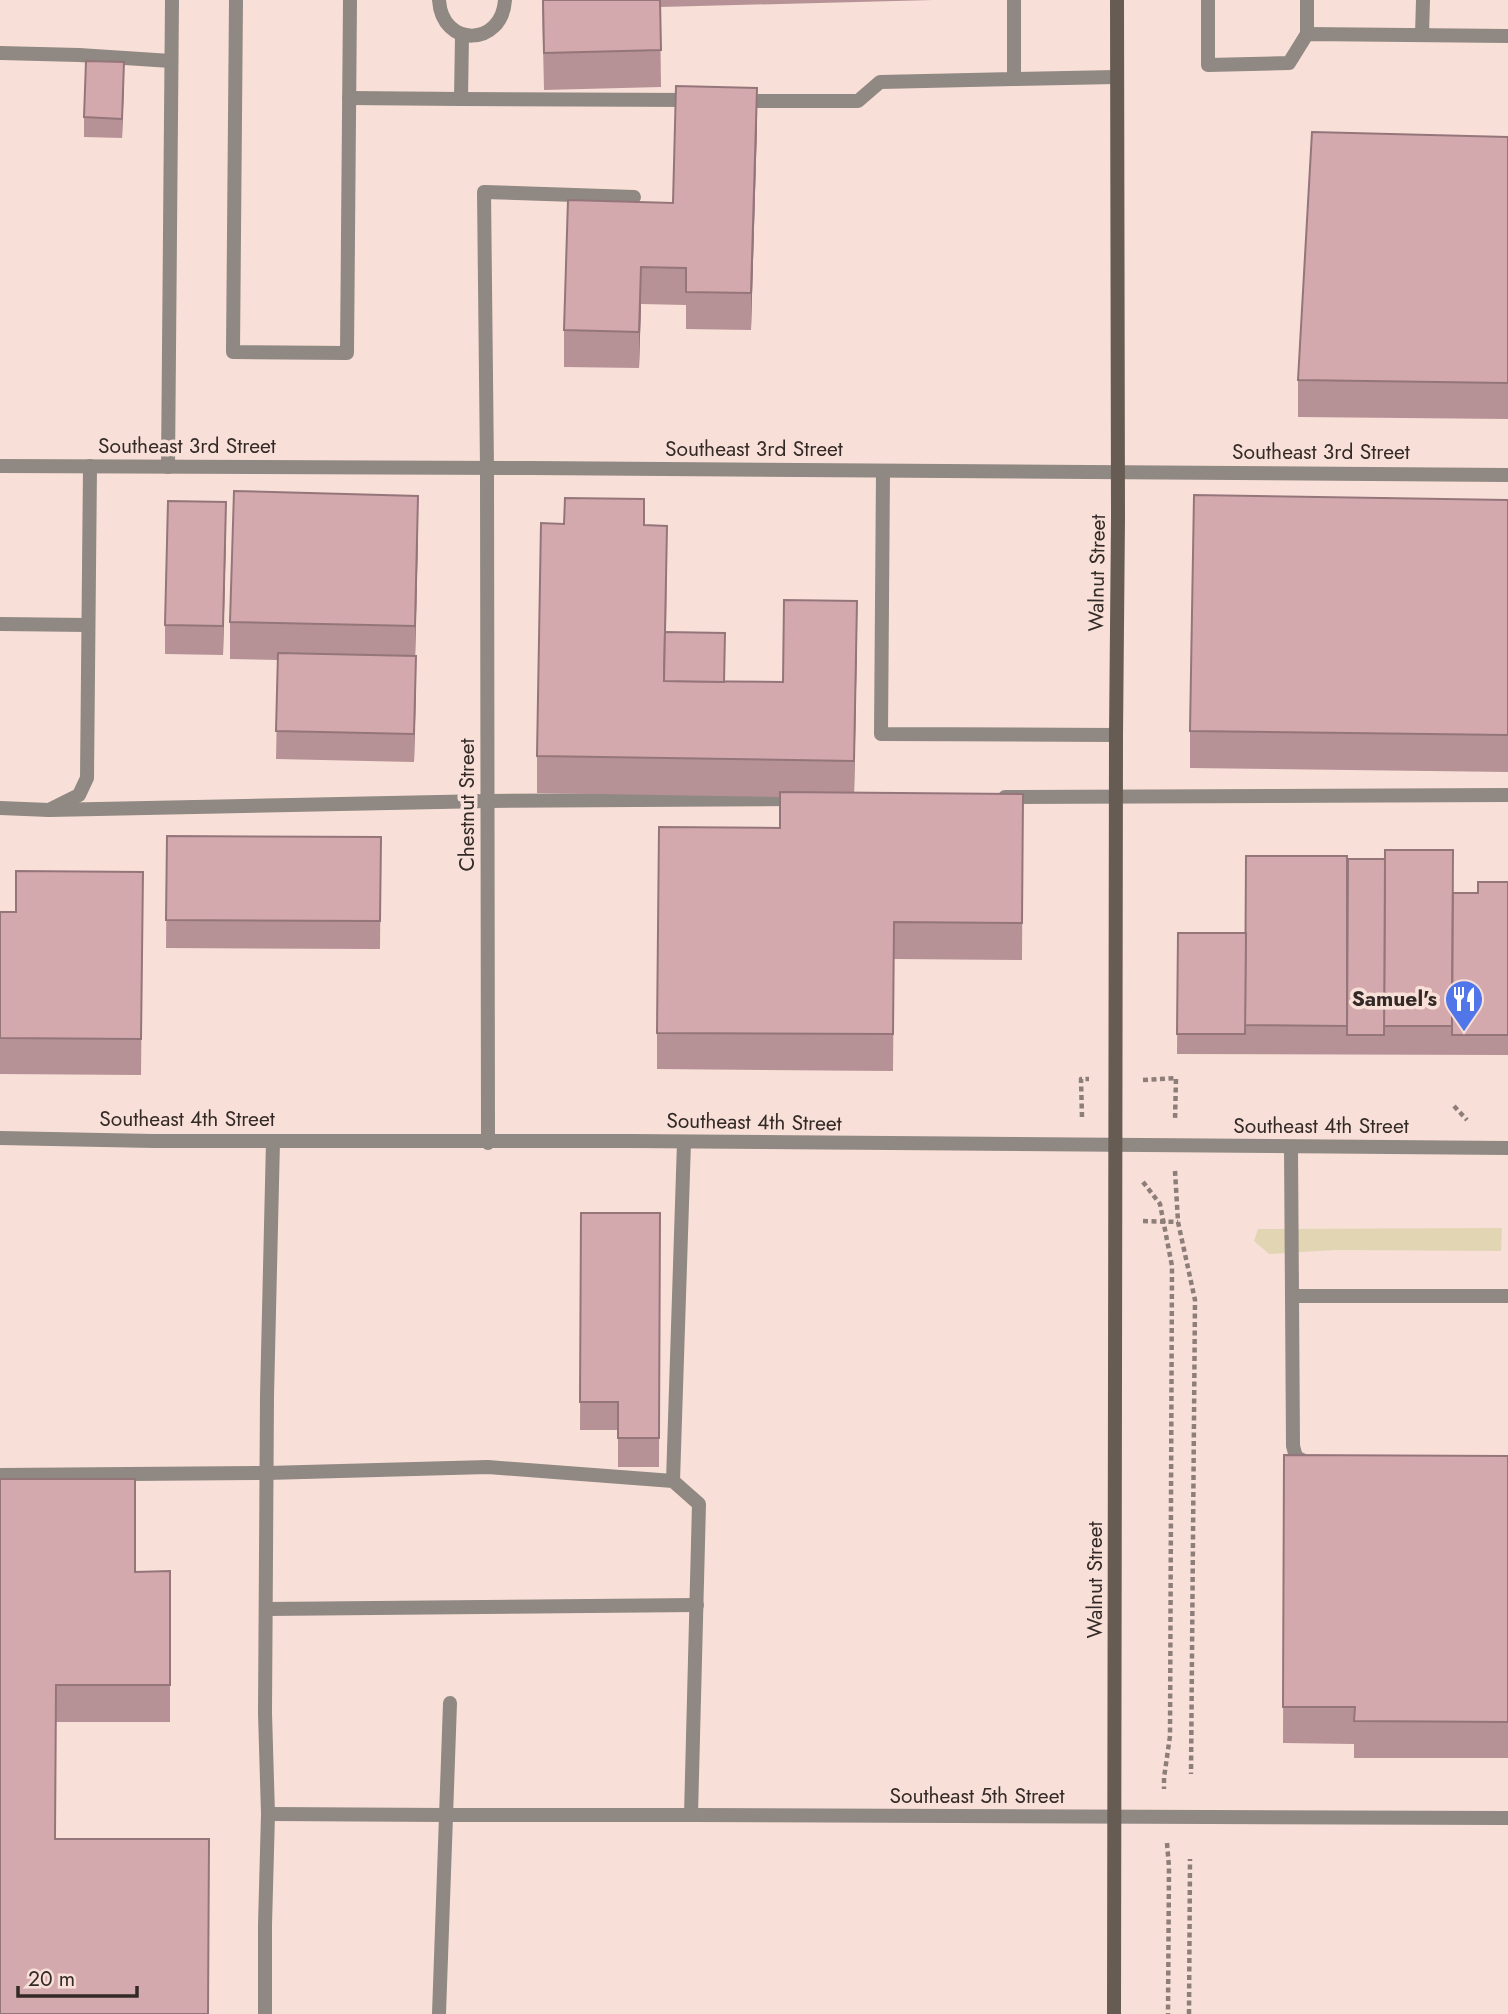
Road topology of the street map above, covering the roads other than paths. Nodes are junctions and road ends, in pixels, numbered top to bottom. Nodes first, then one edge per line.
1 (172, 0) edge
2 (236, 0) edge
3 (350, 0) edge
4 (439, 0) edge
5 (505, 0) edge
6 (1014, 0) edge
7 (1116, 0) edge
8 (1208, 0) edge
9 (1307, 0) edge
10 (1423, 0) edge
11 (1307, 34) junction
12 (463, 35) junction
13 (1422, 35) junction
14 (1508, 36) edge
15 (0, 53) edge
16 (171, 61) junction
17 (1116, 76) junction
18 (1014, 79) junction
19 (349, 98) junction
20 (461, 99) junction
21 (634, 197) dead end
22 (0, 466) edge
23 (90, 466) junction
24 (168, 467) junction
25 (487, 468) junction
26 (883, 471) junction
27 (1118, 472) junction
28 (1508, 475) edge
29 (0, 624) edge
30 (88, 625) junction
31 (1116, 734) junction
32 (1508, 795) edge
33 (989, 797) edge
34 (1117, 797) junction
35 (811, 799) edge
36 (488, 801) junction
37 (0, 808) edge
38 (49, 810) junction
39 (0, 1138) edge
40 (273, 1141) junction
41 (684, 1142) junction
42 (488, 1143) junction
43 (1117, 1146) junction
44 (1291, 1147) junction
45 (1508, 1148) edge
46 (1292, 1296) junction
47 (1508, 1296) edge
48 (1332, 1463) edge
49 (267, 1474) junction
50 (0, 1475) edge
51 (673, 1481) junction
52 (697, 1605) junction
53 (266, 1609) junction
54 (450, 1703) dead end
55 (268, 1814) junction
56 (446, 1815) junction
57 (691, 1815) junction
58 (1115, 1817) junction
59 (1508, 1818) edge
60 (265, 2014) edge
61 (439, 2014) edge
62 (1114, 2014) edge

1 - 16 street
2 - 19 street
3 - 19 street
4 - 12 street
5 - 12 street
6 - 18 street
7 - 17 main road, Walnut Street
8 - 11 street
9 - 11 street
10 - 13 street
11 - 13 street
12 - 20 street
13 - 14 street
15 - 16 street
16 - 24 street
17 - 18 street
17 - 27 main road, Walnut Street
18 - 20 street
19 - 20 street
21 - 25 street, Chestnut Street
22 - 23 street, Southeast 3rd Street
23 - 24 street, Southeast 3rd Street
23 - 30 street
24 - 25 street, Southeast 3rd Street
25 - 26 street, Southeast 3rd Street
25 - 36 street, Chestnut Street
26 - 27 street, Southeast 3rd Street
26 - 31 street
27 - 28 street, Southeast 3rd Street
27 - 31 main road, Walnut Street
29 - 30 street
30 - 38 street
31 - 34 main road, Walnut Street
32 - 34 street
33 - 34 street
34 - 43 main road, Walnut Street
35 - 36 street
36 - 38 street
36 - 42 street, Chestnut Street
37 - 38 street
39 - 40 street, Southeast 4th Street
40 - 42 street, Southeast 4th Street
40 - 49 street
41 - 42 street, Southeast 4th Street
41 - 43 street, Southeast 4th Street
41 - 51 street
43 - 44 street, Southeast 4th Street
43 - 58 main road, Walnut Street
44 - 45 street, Southeast 4th Street
44 - 46 street
46 - 47 street
46 - 48 street
49 - 50 street
49 - 51 street
49 - 53 street
51 - 52 street
52 - 53 street
52 - 57 street
53 - 55 street
54 - 56 street
55 - 56 street, Southeast 5th Street
55 - 60 street
56 - 57 street, Southeast 5th Street
56 - 61 street
57 - 58 street, Southeast 5th Street
58 - 59 street, Southeast 5th Street
58 - 62 main road, Walnut Street

